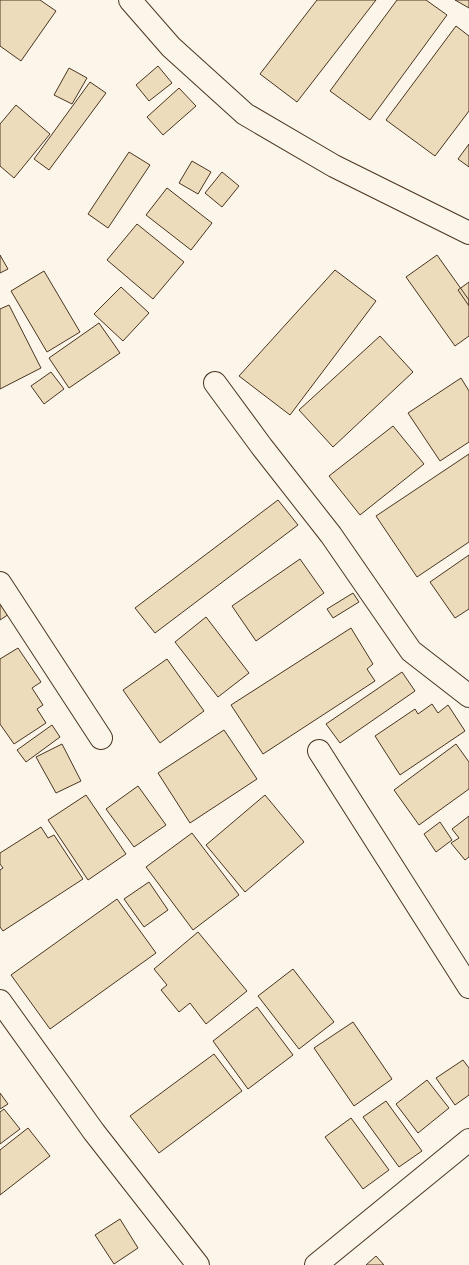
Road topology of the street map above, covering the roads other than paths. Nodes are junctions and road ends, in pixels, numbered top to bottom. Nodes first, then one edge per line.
1 (130, 0) edge
2 (469, 233) edge
3 (216, 383) dead end
4 (0, 583) edge
5 (469, 696) edge
6 (101, 738) dead end
7 (319, 751) dead end
8 (469, 987) edge
9 (0, 1001) edge
10 (469, 1140) edge
11 (198, 1265) edge
12 (316, 1265) edge

1 - 2 street
3 - 5 street
4 - 6 street
7 - 8 street
9 - 11 street
10 - 12 street

